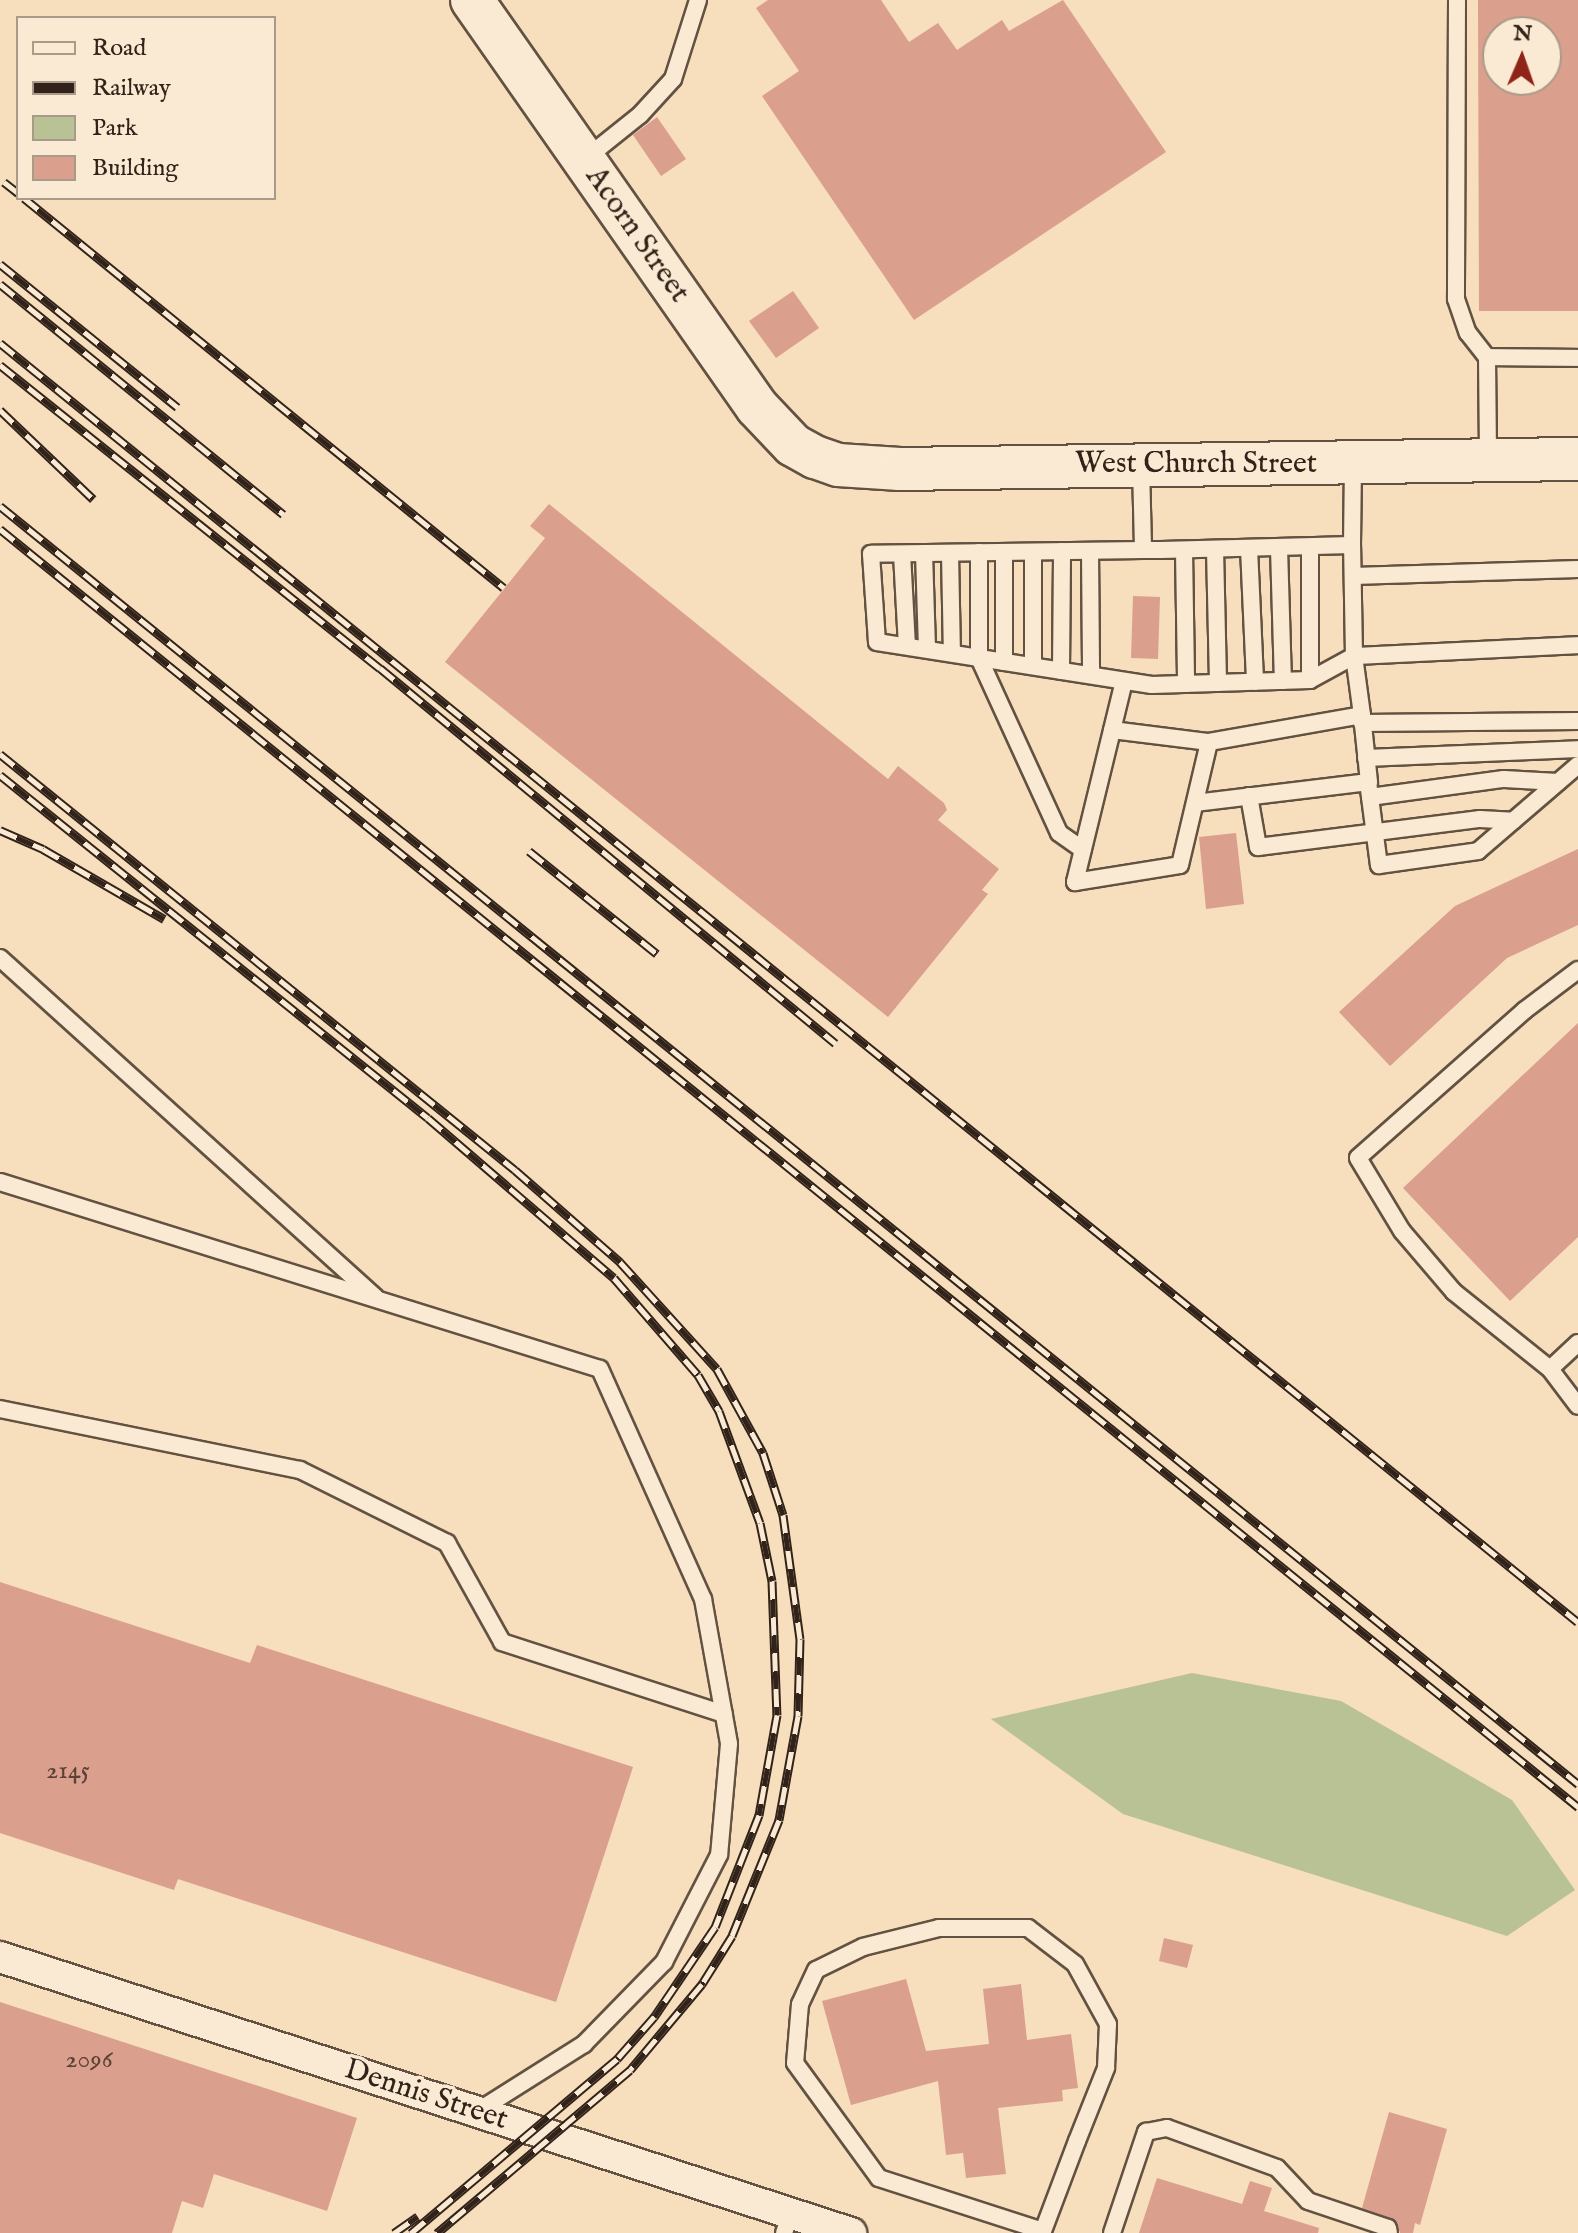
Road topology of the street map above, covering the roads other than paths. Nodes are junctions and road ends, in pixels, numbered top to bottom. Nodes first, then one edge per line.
1 (472, 0) edge
2 (698, 0) edge
3 (1457, 0) edge
4 (584, 160) junction
5 (1487, 357) junction
6 (1578, 358) edge
7 (815, 457) joint
8 (1578, 459) edge
9 (1488, 460) junction
10 (1353, 463) junction
11 (1141, 464) junction
12 (1352, 545) junction
13 (1310, 547) junction
14 (1249, 548) junction
15 (1279, 548) junction
16 (1215, 549) junction
17 (1143, 550) junction
18 (1184, 550) junction
19 (1062, 551) junction
20 (1090, 551) junction
21 (979, 552) junction
22 (1004, 552) junction
23 (1033, 552) junction
24 (924, 553) junction
25 (950, 553) junction
26 (902, 554) junction
27 (1578, 569) edge
28 (1353, 576) junction
29 (1578, 645) edge
30 (907, 646) junction
31 (927, 649) junction
32 (952, 653) junction
33 (1354, 656) junction
34 (979, 658) junction
35 (1004, 662) junction
36 (1033, 666) junction
37 (1061, 671) junction
38 (1091, 675) junction
39 (1310, 680) junction
40 (1124, 681) junction
41 (1283, 681) junction
42 (1255, 682) junction
43 (1218, 683) junction
44 (1186, 684) junction
45 (1362, 719) junction
46 (1578, 721) edge
47 (1112, 730) junction
48 (1209, 742) junction
49 (1578, 749) edge
50 (1366, 758) junction
51 (1578, 765) edge
52 (1558, 782) junction
53 (1369, 790) junction
54 (1249, 796) junction
55 (1195, 803) junction
56 (1513, 821) junction
57 (1374, 831) junction
58 (1083, 850) junction
59 (0, 958) edge
60 (1578, 970) edge
61 (0, 1182) edge
62 (379, 1300) junction
63 (1578, 1343) edge
64 (1550, 1369) junction
65 (1578, 1406) edge
66 (0, 1409) edge
67 (724, 1714) junction
68 (0, 1957) edge
69 (478, 2111) junction
70 (787, 2223) edge
71 (1043, 2232) edge
72 (851, 2233) edge
73 (1112, 2233) edge
74 (1389, 2233) edge

1 - 4 street, Acorn Street
2 - 4 lane
3 - 5 lane
4 - 7 street, Acorn Street
5 - 6 lane
5 - 9 lane
7 - 11 street, West Church Street
8 - 9 street, West Church Street
9 - 10 street, West Church Street
10 - 11 street, West Church Street
10 - 12 lane
11 - 17 lane
12 - 13 lane
12 - 28 lane
13 - 15 lane
13 - 39 lane
14 - 15 lane
14 - 16 lane
14 - 42 lane
15 - 41 lane
16 - 18 lane
16 - 43 lane
17 - 18 lane
17 - 20 lane
18 - 44 lane
19 - 20 lane
19 - 23 lane
19 - 37 lane
20 - 38 lane
21 - 22 lane
21 - 25 lane
21 - 34 lane
22 - 23 lane
22 - 35 lane
23 - 36 lane
24 - 25 lane
24 - 26 lane
24 - 31 lane
25 - 32 lane
26 - 30 lane
26 - 30 lane
27 - 28 lane
28 - 33 lane
29 - 33 lane
30 - 31 lane
31 - 32 lane
32 - 34 lane
33 - 39 lane
33 - 45 lane
34 - 35 lane
34 - 58 lane
35 - 36 lane
36 - 37 lane
37 - 38 lane
38 - 40 lane
39 - 41 lane
40 - 44 lane
40 - 47 lane
41 - 42 lane
42 - 43 lane
43 - 44 lane
45 - 46 lane
45 - 48 lane
45 - 50 lane
47 - 48 lane
47 - 58 lane
48 - 55 lane
49 - 50 lane
50 - 53 lane
51 - 52 lane
52 - 53 lane
52 - 56 lane
53 - 54 lane
53 - 57 lane
54 - 55 lane
54 - 57 lane
55 - 58 lane
56 - 57 lane
56 - 57 lane
59 - 62 lane
60 - 64 lane
61 - 62 lane
62 - 67 lane
63 - 64 lane
64 - 65 lane
66 - 67 lane
67 - 69 lane
68 - 69 street, Dennis Street
69 - 70 street, Dennis Street
70 - 72 street, Dennis Street
71 - 71 lane
73 - 74 lane

